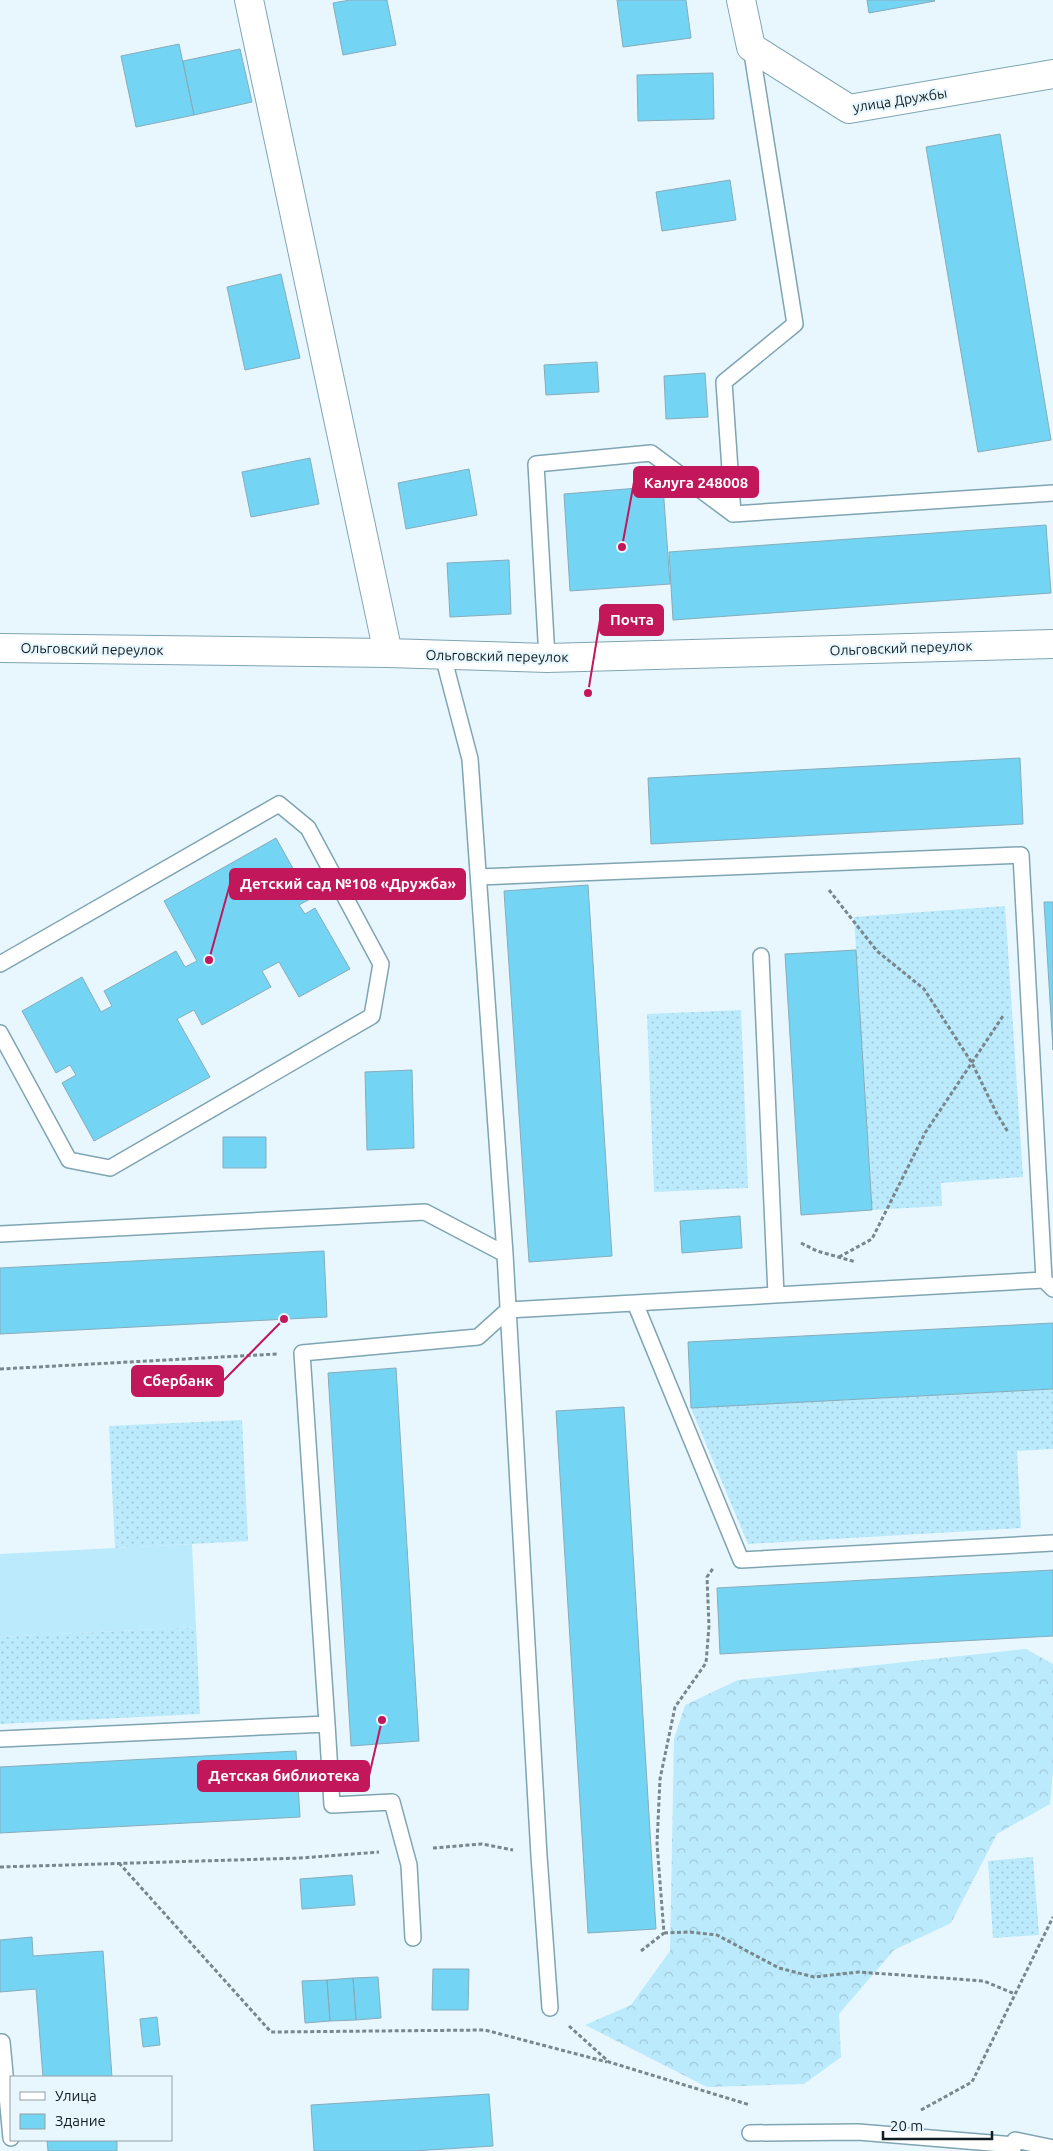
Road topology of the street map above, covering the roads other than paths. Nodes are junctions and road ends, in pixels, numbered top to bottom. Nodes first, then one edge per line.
1 (249, 0) edge
2 (741, 0) edge
3 (751, 47) junction
4 (1053, 74) edge
5 (1053, 493) edge
6 (733, 514) junction
7 (1053, 644) edge
8 (0, 648) edge
9 (388, 653) junction
10 (443, 656) junction
11 (547, 658) junction
12 (479, 877) junction
13 (761, 956) dead end
14 (0, 964) edge
15 (0, 1033) edge
16 (0, 1234) edge
17 (505, 1254) junction
18 (1048, 1285) edge
19 (776, 1295) junction
20 (635, 1303) junction
21 (508, 1310) junction
22 (1053, 1543) edge
23 (327, 1724) junction
24 (0, 1739) edge
25 (413, 1938) dead end
26 (550, 2008) road end
27 (0, 2042) edge
28 (10, 2128) edge
29 (750, 2134) dead end
30 (1053, 2148) edge

1 - 9 street
2 - 3 street
3 - 4 street, улица Дружбы
3 - 6 lane
5 - 6 lane
6 - 11 lane
7 - 11 street, Ольговский переулок
8 - 9 street, Ольговский переулок
9 - 10 street, Ольговский переулок
10 - 11 street, Ольговский переулок
10 - 12 lane
12 - 17 lane
12 - 18 lane
13 - 19 lane
14 - 15 lane
16 - 17 lane
17 - 21 lane
18 - 19 lane
19 - 20 lane
20 - 21 lane
20 - 22 lane
21 - 23 lane
21 - 26 lane
23 - 24 lane
23 - 25 lane
27 - 28 lane
29 - 30 lane

